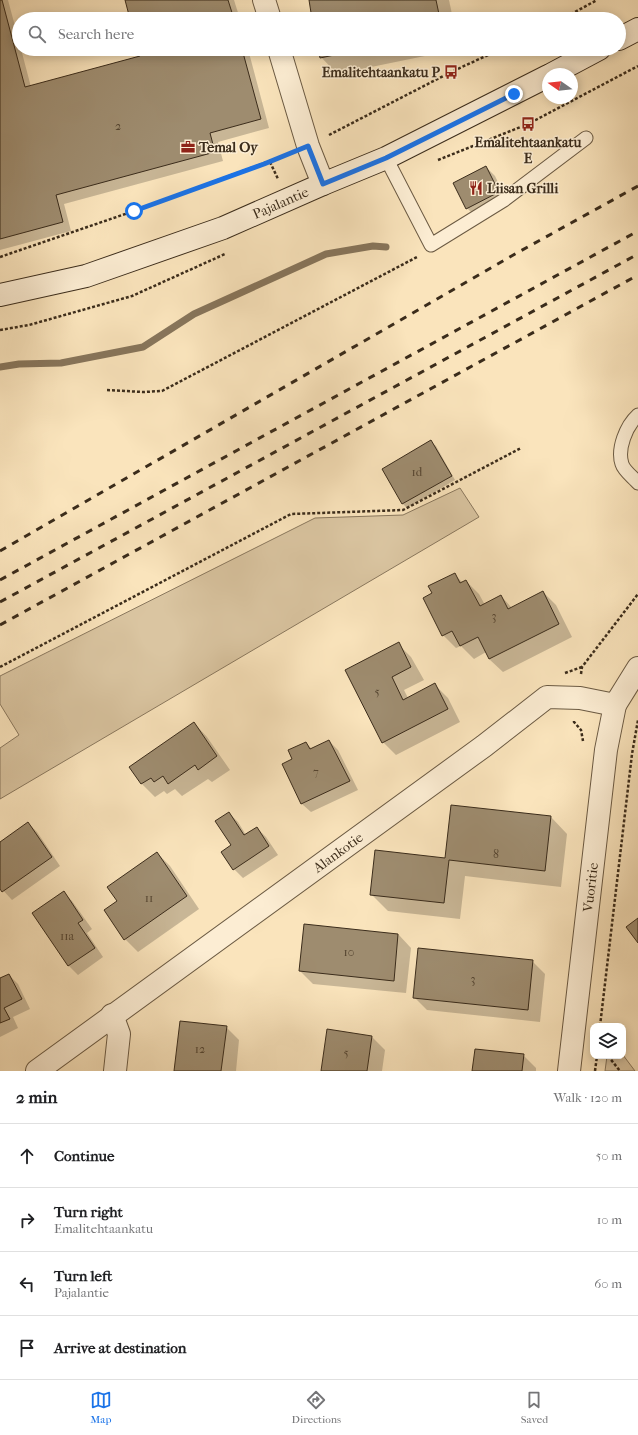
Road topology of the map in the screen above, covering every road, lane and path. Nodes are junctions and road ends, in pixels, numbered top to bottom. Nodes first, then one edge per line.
1 (264, 0) edge
2 (597, 0) edge
3 (268, 12) edge
4 (575, 12) edge
5 (638, 29) edge
6 (626, 35) edge
7 (281, 56) edge
8 (485, 56) edge
9 (586, 56) edge
10 (563, 68) edge
11 (542, 79) edge
12 (586, 138) dead end
13 (308, 146) junction
14 (386, 158) junction
15 (323, 184) junction
16 (418, 256) dead end
17 (0, 257) edge
18 (0, 295) edge
19 (107, 390) dead end
20 (638, 415) edge
21 (521, 448) dead end
22 (638, 483) edge
23 (638, 594) edge
24 (0, 667) edge
25 (638, 668) edge
26 (580, 698) junction
27 (614, 705) junction
28 (638, 720) edge
29 (574, 722) dead end
30 (112, 1015) junction
31 (600, 1023) edge
32 (597, 1059) edge
33 (610, 1059) edge
34 (37, 1071) edge
35 (115, 1071) edge
36 (569, 1071) edge
37 (595, 1071) edge
38 (620, 1071) edge

1 - 3 street
2 - 4 path
5 - 6 street
7 - 13 street
8 - 13 path
9 - 10 street
11 - 14 street, Pajalantie
12 - 14 lane
13 - 15 street
13 - 17 path
14 - 15 street, Pajalantie
15 - 18 street, Pajalantie
16 - 19 path
20 - 22 lane
21 - 24 path
23 - 26 path
25 - 27 street
26 - 27 street, Alankotie
26 - 29 path
26 - 30 street, Alankotie
27 - 36 street, Vuoritie
28 - 31 path
30 - 34 street, Alankotie
30 - 35 street
32 - 37 path
33 - 38 path

